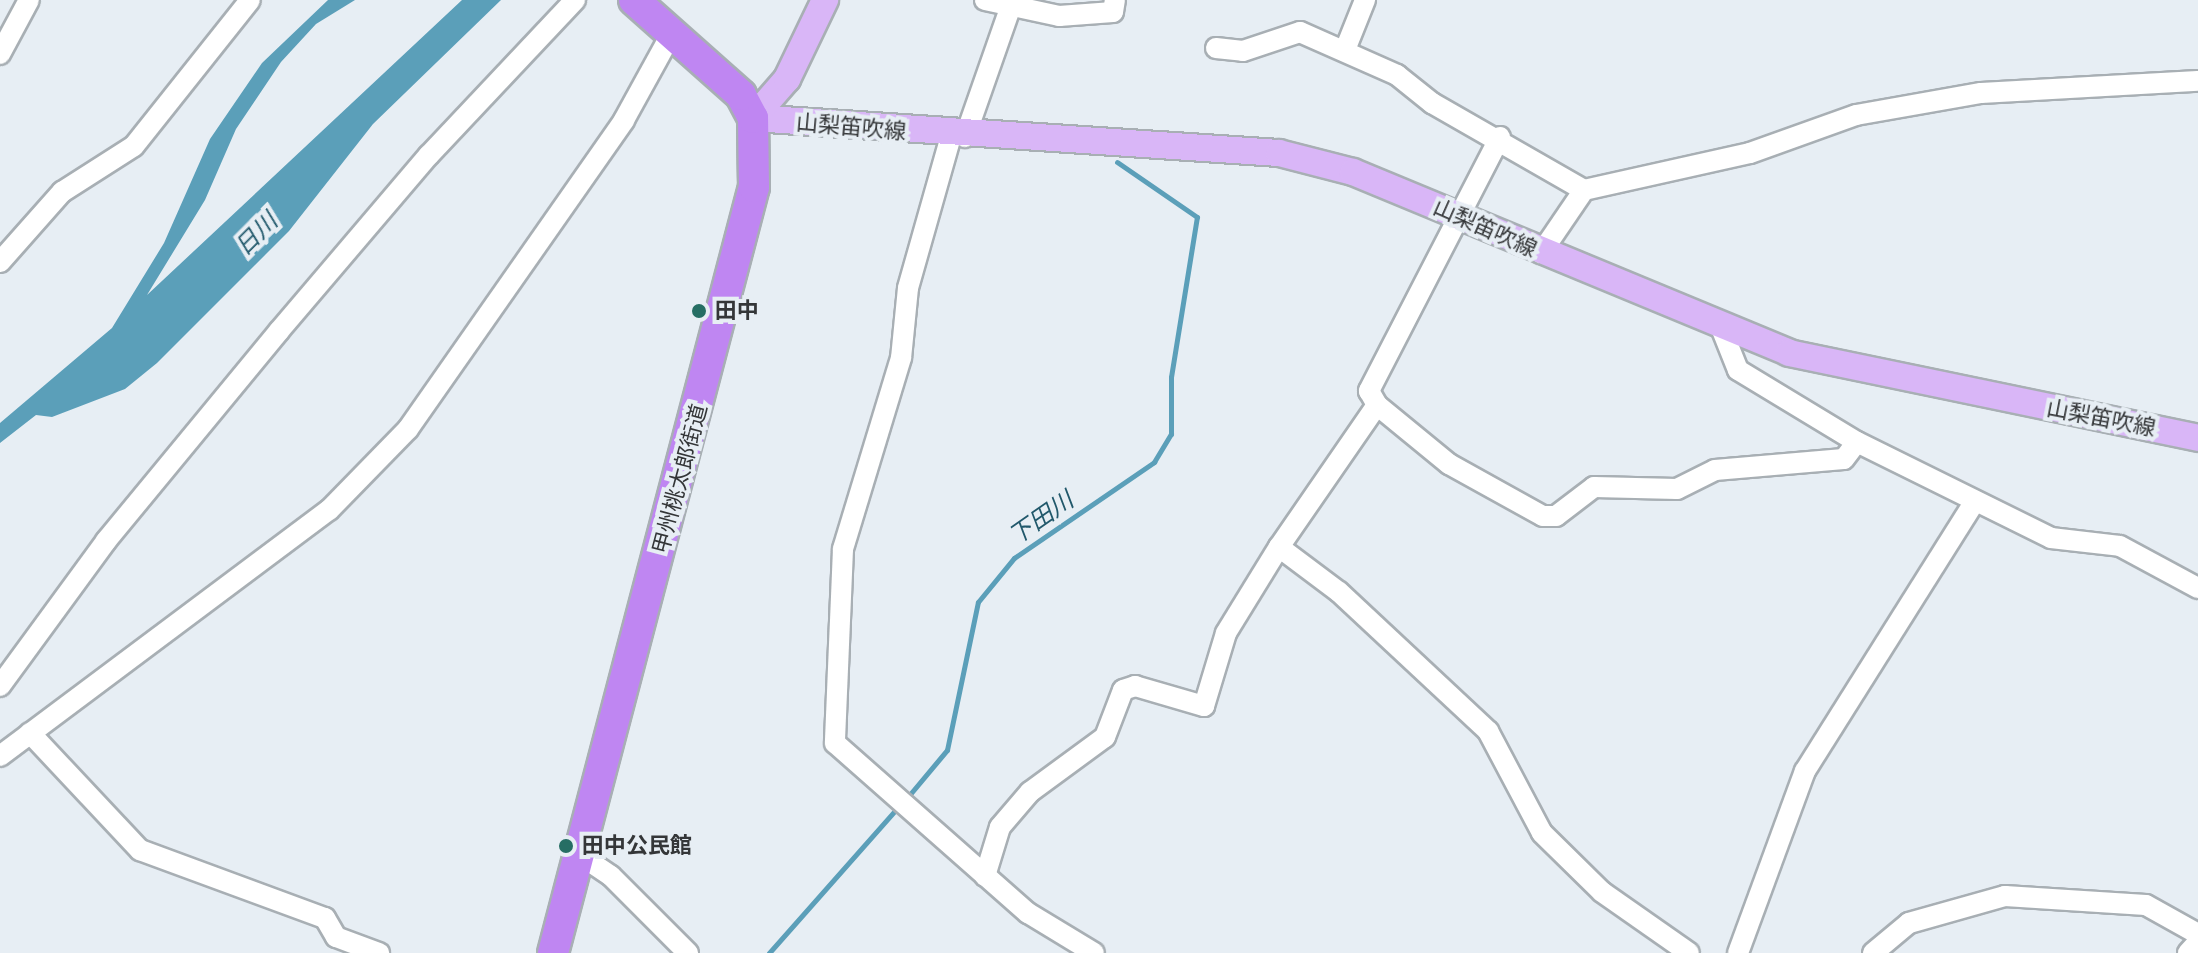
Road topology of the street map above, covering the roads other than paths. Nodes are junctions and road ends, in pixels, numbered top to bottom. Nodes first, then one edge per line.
1 (29, 0) edge
2 (250, 0) edge
3 (575, 0) edge
4 (634, 0) edge
5 (825, 0) edge
6 (985, 0) edge
7 (1365, 0) edge
8 (1011, 6) junction
9 (1114, 6) edge
10 (673, 31) junction
11 (1216, 48) dead end
12 (1345, 50) junction
13 (0, 54) edge
14 (2198, 81) edge
15 (753, 118) junction
16 (958, 136) junction
17 (1500, 137) junction
18 (1584, 190) junction
19 (1460, 218) junction
20 (1541, 253) junction
21 (0, 262) edge
22 (1722, 330) junction
23 (1377, 405) junction
24 (2198, 438) edge
25 (1857, 442) junction
26 (1975, 501) junction
27 (1279, 547) junction
28 (2198, 588) edge
29 (0, 686) edge
30 (30, 733) junction
31 (0, 756) edge
32 (580, 855) junction
33 (985, 876) junction
34 (2198, 934) edge
35 (2198, 942) edge
36 (334, 945) edge
37 (379, 953) edge
38 (553, 953) edge
39 (688, 953) edge
40 (1094, 953) edge
41 (1689, 953) edge
42 (1738, 953) edge
43 (1873, 953) edge
44 (2188, 953) edge

1 - 13 street
2 - 21 street
3 - 29 street
4 - 10 highway
5 - 15 main road
6 - 8 street
7 - 12 street
8 - 9 street
8 - 16 street
10 - 15 highway
10 - 30 street
11 - 12 street
12 - 17 street
14 - 18 street
15 - 16 main road, 山梨笛吹線
15 - 32 highway, 甲州桃太郎街道
16 - 19 main road, 山梨笛吹線
16 - 33 street
17 - 18 street
17 - 19 street
18 - 20 street
19 - 20 main road, 山梨笛吹線
19 - 23 street
20 - 22 main road, 山梨笛吹線
22 - 24 main road, 山梨笛吹線
22 - 25 street
23 - 25 street
23 - 27 street
25 - 26 street
26 - 28 street
26 - 42 street
27 - 33 street
27 - 41 street
30 - 31 street
30 - 36 street
32 - 38 highway, 甲州桃太郎街道
32 - 39 street
33 - 40 street
34 - 43 street
35 - 44 street
36 - 37 street

